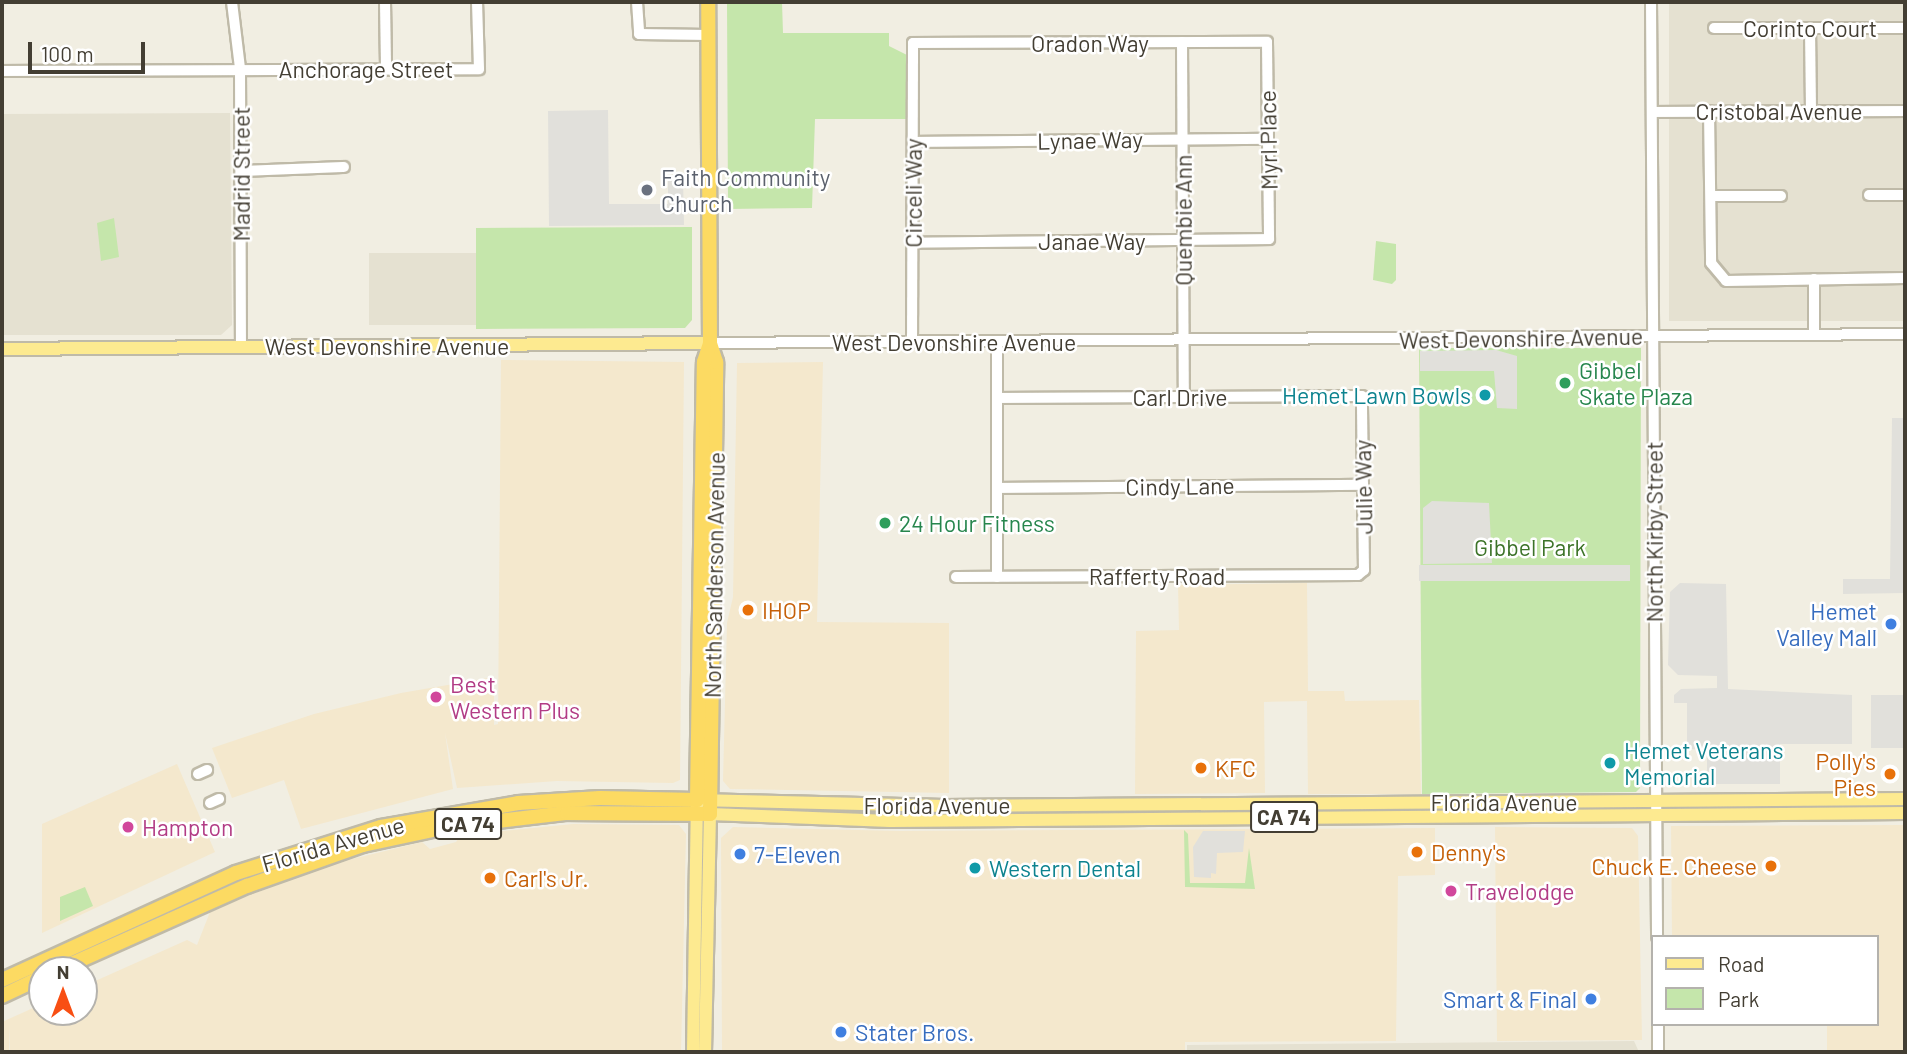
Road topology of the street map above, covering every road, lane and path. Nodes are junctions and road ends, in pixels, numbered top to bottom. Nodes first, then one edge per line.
1 (232, 2) edge
2 (385, 2) edge
3 (477, 2) edge
4 (637, 2) edge
5 (708, 2) edge
6 (1651, 2) edge
7 (1714, 28) dead end
8 (1810, 28) junction
9 (1905, 28) edge
10 (708, 36) junction
11 (1182, 42) junction
12 (1267, 42) joint
13 (913, 43) joint
14 (386, 67) junction
15 (240, 68) junction
16 (2, 71) edge
17 (1652, 111) junction
18 (1709, 111) junction
19 (1811, 111) junction
20 (1905, 111) edge
21 (1182, 139) junction
22 (1267, 139) junction
23 (913, 142) junction
24 (344, 167) dead end
25 (240, 171) junction
26 (1711, 195) junction
27 (1869, 195) dead end
28 (1905, 195) edge
29 (1781, 196) dead end
30 (1269, 239) joint
31 (1182, 241) junction
32 (914, 243) junction
33 (1905, 278) edge
34 (1814, 279) junction
35 (1905, 334) edge
36 (1814, 335) junction
37 (1653, 336) junction
38 (1184, 341) junction
39 (912, 342) junction
40 (997, 342) junction
41 (710, 343) junction
42 (241, 347) junction
43 (2, 349) edge
44 (1362, 396) joint
45 (1184, 397) junction
46 (998, 398) junction
47 (1363, 485) junction
48 (998, 488) junction
49 (1357, 575) joint
50 (997, 577) junction
51 (956, 578) dead end
52 (699, 639) junction
53 (712, 675) junction
54 (713, 694) junction
55 (1869, 799) junction
56 (1905, 799) edge
57 (1657, 801) junction
58 (1335, 803) junction
59 (1409, 803) junction
60 (1905, 804) edge
61 (704, 807) junction
62 (453, 812) junction
63 (1766, 814) junction
64 (1854, 814) junction
65 (1905, 814) edge
66 (1657, 815) junction
67 (1361, 817) junction
68 (1272, 818) junction
69 (345, 852) junction
70 (695, 926) junction
71 (1657, 935) edge
72 (90, 956) edge
73 (2, 980) edge
74 (28, 984) edge
75 (2, 996) edge
76 (706, 996) junction
77 (694, 1006) junction
78 (1658, 1026) edge
79 (693, 1052) edge
80 (699, 1052) edge
81 (705, 1052) edge
82 (1658, 1052) edge

1 - 15 street, Madrid Street
2 - 14 street
3 - 14 street, Anchorage Street
4 - 10 street
5 - 10 highway, North Sanderson Avenue
6 - 17 street, North Kirby Street
7 - 8 street, Corinto Court
8 - 9 street, Corinto Court
8 - 19 street
10 - 41 highway, North Sanderson Avenue
11 - 12 street, Oradon Way
11 - 13 street, Oradon Way
11 - 21 street, Quembie Ann
12 - 22 street, Myrl Place
13 - 23 street, Circeli Way
14 - 15 street, Anchorage Street
15 - 16 street, Anchorage Street
15 - 25 street, Madrid Street
17 - 18 street, Cristobal Avenue
17 - 37 street, North Kirby Street
18 - 19 street, Cristobal Avenue
18 - 26 street
19 - 20 street, Cristobal Avenue
21 - 22 street, Lynae Way
21 - 23 street, Lynae Way
21 - 31 street, Quembie Ann
22 - 30 street, Myrl Place
23 - 32 street, Circeli Way
24 - 25 street
25 - 42 street, Madrid Street
26 - 29 street
26 - 34 street
27 - 28 street
30 - 31 street, Janae Way
31 - 32 street, Janae Way
31 - 38 street, Quembie Ann
32 - 39 street, Circeli Way
33 - 34 street
34 - 36 street
35 - 36 street, West Devonshire Avenue
36 - 37 street, West Devonshire Avenue
37 - 38 street, West Devonshire Avenue
37 - 57 street, North Kirby Street
38 - 40 street, West Devonshire Avenue
38 - 45 street, Quembie Ann
39 - 40 street, West Devonshire Avenue
39 - 41 street, West Devonshire Avenue
40 - 46 street
41 - 42 main road, West Devonshire Avenue
41 - 52 highway, North Sanderson Avenue
41 - 53 highway, North Sanderson Avenue
42 - 43 main road, West Devonshire Avenue
44 - 45 street, Carl Drive
44 - 47 street, Julie Way
45 - 46 street, Carl Drive
46 - 48 street
47 - 48 street, Cindy Lane
47 - 49 street, Julie Way
48 - 50 street
49 - 50 street, Rafferty Road
50 - 51 street, Rafferty Road
52 - 53 highway
52 - 54 highway
52 - 61 highway, North Sanderson Avenue
53 - 54 highway, North Sanderson Avenue
54 - 61 highway, North Sanderson Avenue
55 - 56 main road, Florida Avenue
55 - 57 main road, Florida Avenue
55 - 63 main road
57 - 59 main road, Florida Avenue
57 - 66 street, North Kirby Street
58 - 59 main road, Florida Avenue
58 - 61 main road, Florida Avenue
58 - 68 main road
59 - 67 main road
60 - 64 main road
61 - 62 highway, Florida Avenue
61 - 68 main road, Florida Avenue / CA 74
61 - 69 highway, Florida Avenue / CA 74
61 - 70 main road
61 - 76 main road
62 - 69 highway
62 - 73 highway, Florida Avenue
63 - 64 main road, Florida Avenue / CA 74
63 - 66 main road, Florida Avenue / CA 74
64 - 65 main road, Florida Avenue / CA 74
66 - 67 main road, Florida Avenue / CA 74
66 - 71 street, North Kirby Street
67 - 68 main road, Florida Avenue / CA 74
69 - 72 highway, Florida Avenue / CA 74
70 - 76 main road
70 - 77 main road
74 - 75 highway
76 - 81 main road
77 - 79 main road
77 - 80 main road
78 - 82 street

